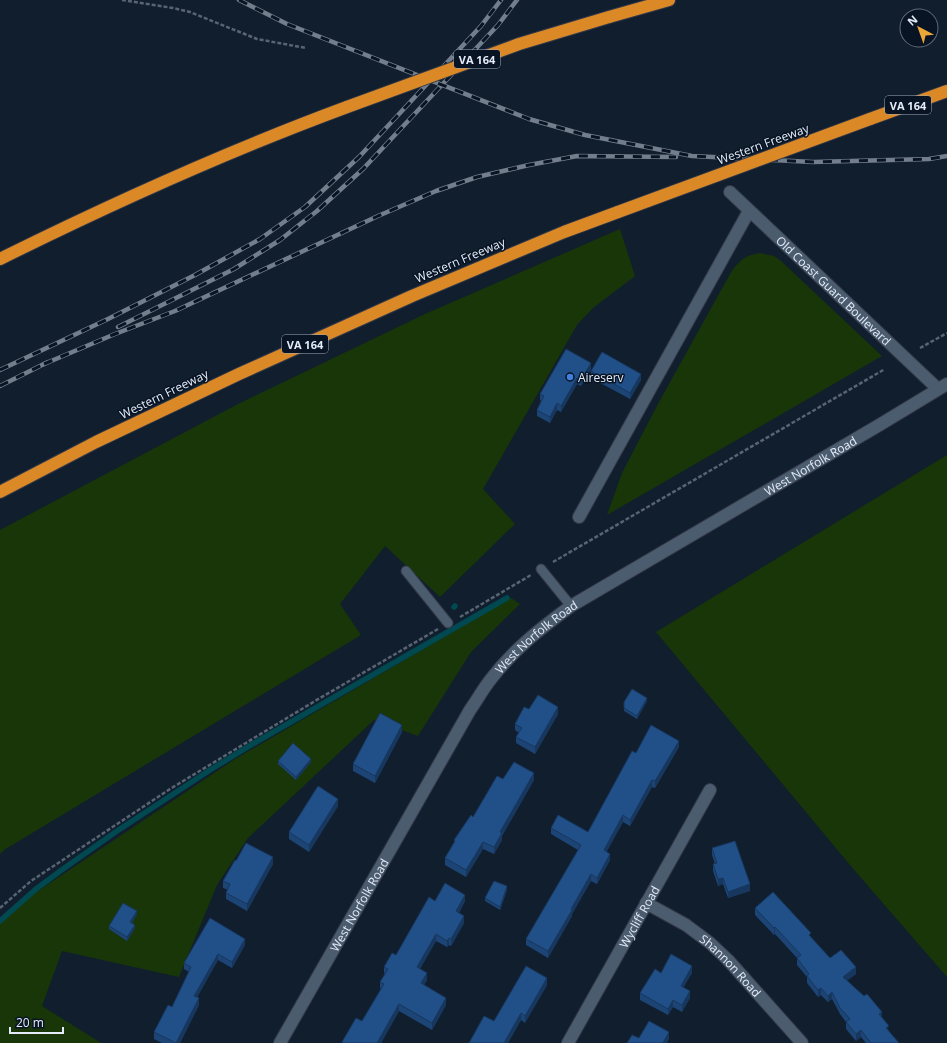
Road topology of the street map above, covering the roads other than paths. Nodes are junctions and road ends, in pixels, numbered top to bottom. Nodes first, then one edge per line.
1 (669, 0) edge
2 (947, 91) edge
3 (730, 192) dead end
4 (749, 211) junction
5 (0, 259) edge
6 (942, 386) edge
7 (0, 492) edge
8 (579, 517) dead end
9 (541, 569) road end
10 (406, 571) dead end
11 (571, 606) junction
12 (448, 623) road end
13 (710, 790) dead end
14 (646, 903) junction
15 (280, 1043) edge
16 (568, 1043) edge
17 (802, 1043) edge

1 - 5 highway, VA 164, bridge
2 - 7 highway, Western Freeway / VA 164, bridge
3 - 4 street, Old Coast Guard Boulevard
4 - 6 street, Old Coast Guard Boulevard
4 - 8 street
6 - 11 street, West Norfolk Road
9 - 11 lane
10 - 12 lane
11 - 15 street, West Norfolk Road
13 - 14 street, Wycliff Road
14 - 16 street, Wycliff Road
14 - 17 street, Shannon Road

